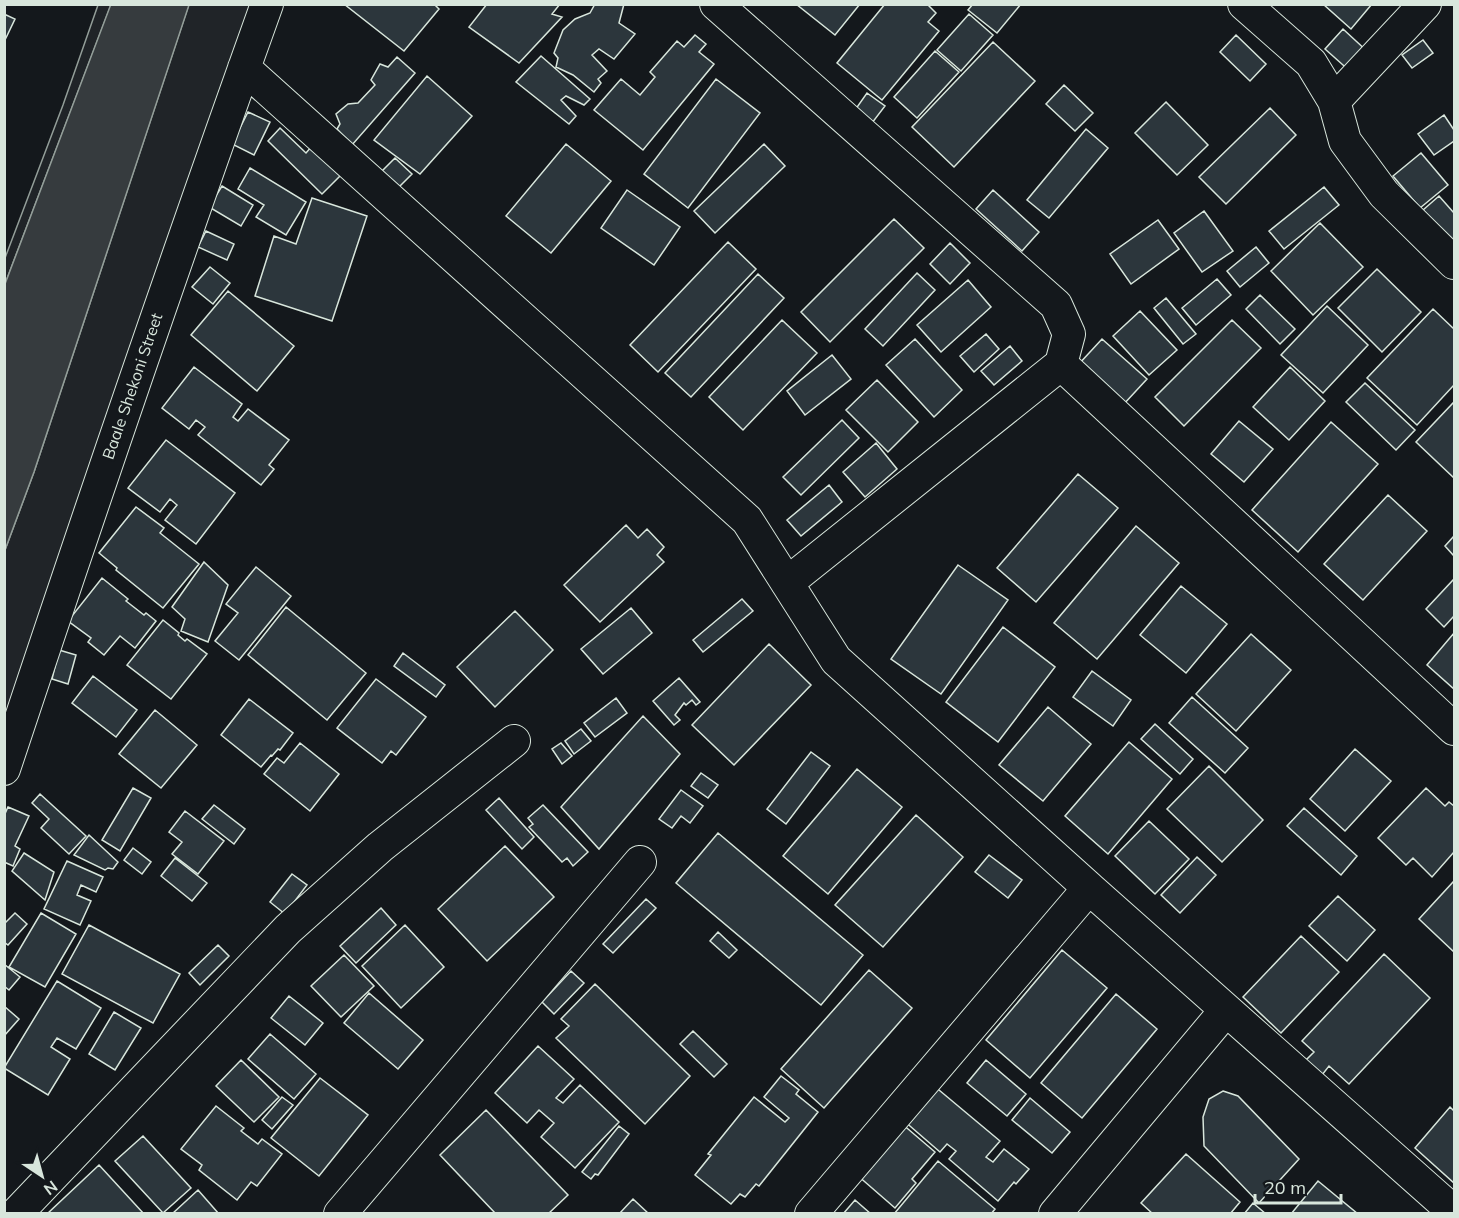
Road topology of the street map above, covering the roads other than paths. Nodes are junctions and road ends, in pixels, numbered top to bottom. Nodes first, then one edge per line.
1 (267, 4) edge
2 (716, 4) edge
3 (1245, 4) edge
4 (1425, 4) edge
5 (244, 68) junction
6 (1334, 101) junction
7 (1455, 263) edge
8 (1061, 364) junction
9 (787, 583) junction
10 (1455, 729) edge
11 (514, 741) dead end
12 (4, 769) edge
13 (640, 862) dead end
14 (1089, 888) junction
15 (1226, 1010) junction
16 (4, 1204) edge
17 (1455, 1212) edge
18 (15, 1214) edge
19 (340, 1214) edge
20 (811, 1214) edge
21 (1055, 1214) edge

1 - 5 street, Baale Shekoni Street
2 - 8 street
3 - 6 street
4 - 6 street
5 - 9 street
5 - 12 street, Baale Shekoni Street
6 - 7 street
8 - 9 street
8 - 10 street
9 - 14 street
11 - 18 street
13 - 19 street
14 - 15 street
14 - 20 street
15 - 17 street
15 - 21 street
16 - 18 street

